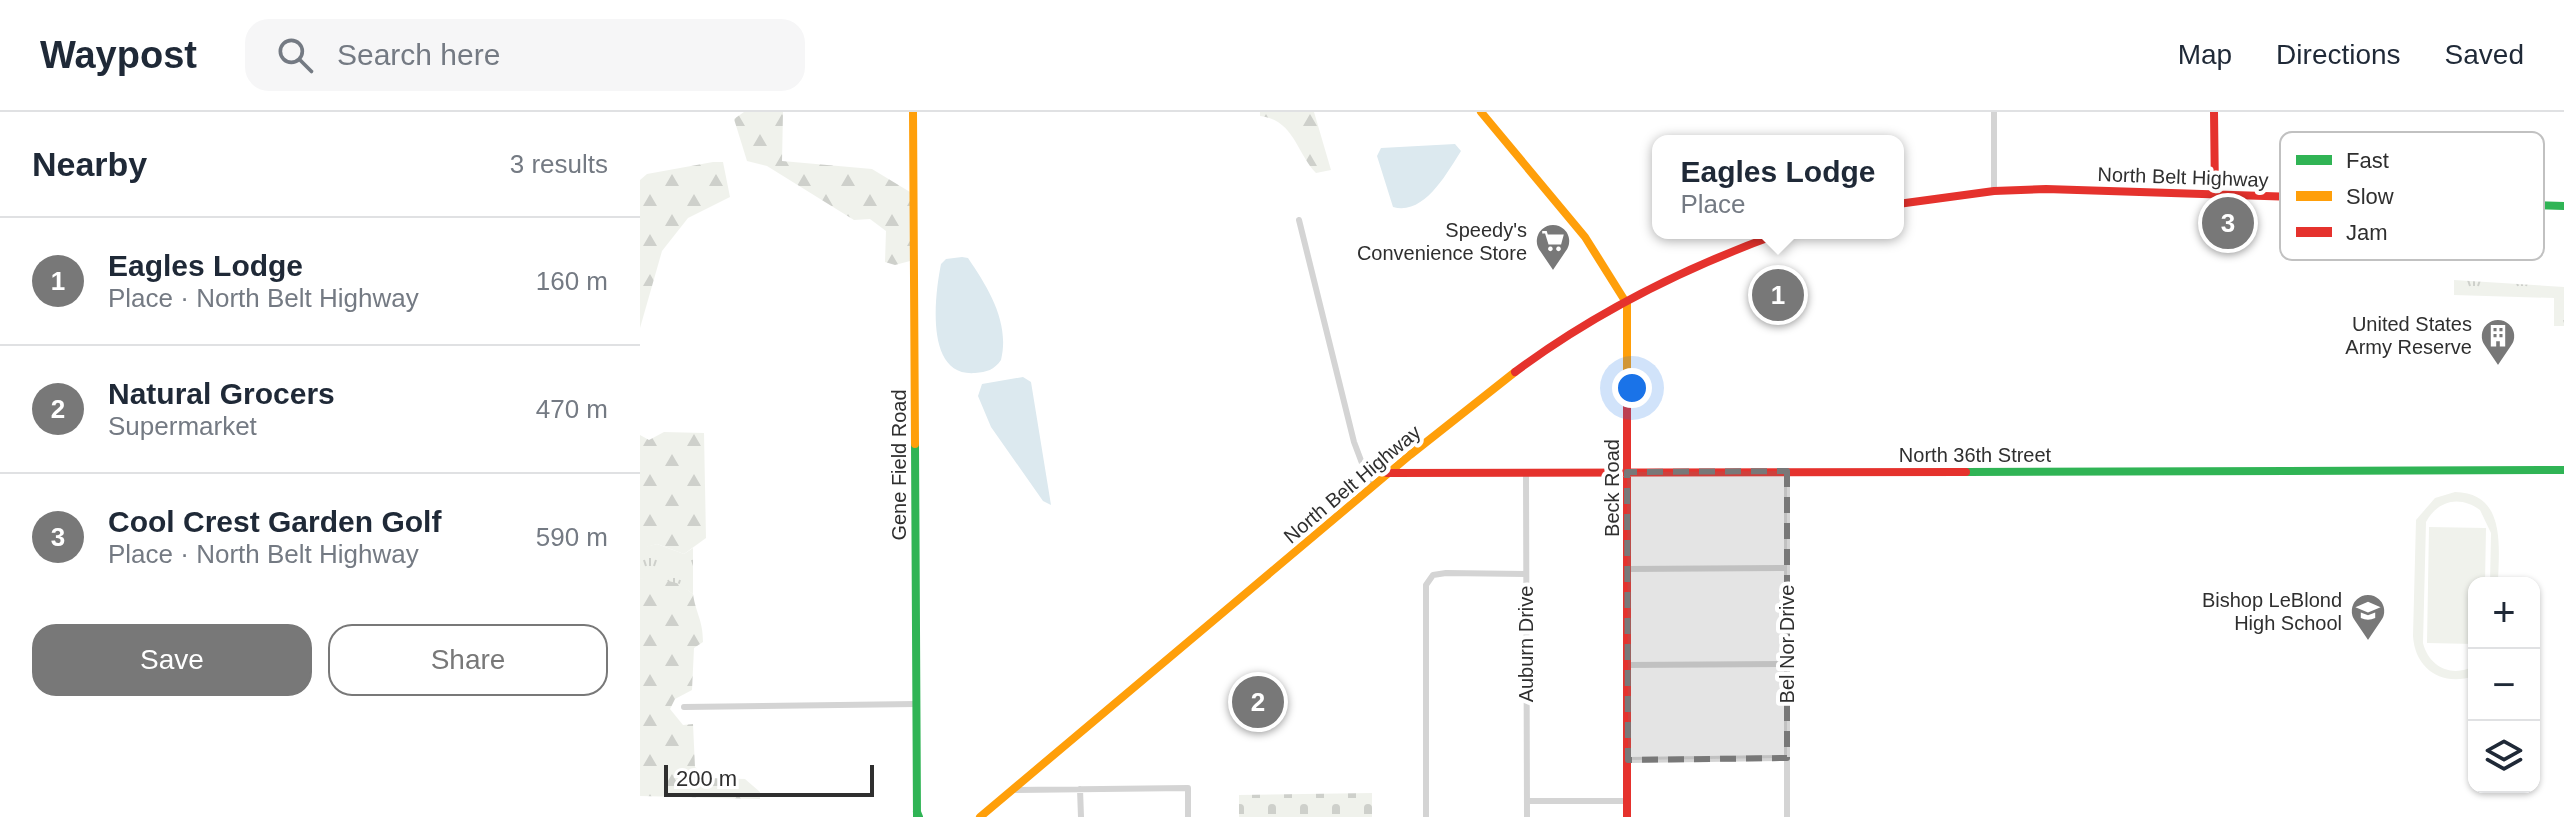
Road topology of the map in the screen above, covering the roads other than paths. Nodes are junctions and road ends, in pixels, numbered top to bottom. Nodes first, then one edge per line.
1 (913, 112) edge
2 (1481, 112) edge
3 (1994, 112) edge
4 (2214, 112) edge
5 (1994, 191) junction
6 (2215, 194) junction
7 (2280, 196) edge
8 (1904, 203) edge
9 (2544, 205) edge
10 (2564, 206) edge
11 (1299, 220) dead end
12 (1765, 239) edge
13 (1625, 300) junction
14 (2564, 470) edge
15 (1787, 471) junction
16 (1526, 472) junction
17 (1627, 472) junction
18 (1387, 473) junction
19 (1371, 487) junction
20 (1787, 568) junction
21 (1628, 569) junction
22 (1526, 574) junction
23 (1787, 664) junction
24 (1627, 665) junction
25 (916, 704) junction
26 (684, 707) dead end
27 (1787, 758) junction
28 (1628, 760) junction
29 (1080, 789) junction
30 (1014, 790) junction
31 (1527, 801) junction
32 (1627, 801) junction
33 (917, 815) edge
34 (980, 817) edge
35 (1081, 817) edge
36 (1188, 817) edge
37 (1426, 817) edge
38 (1527, 817) edge
39 (1627, 817) edge
40 (1787, 817) edge

1 - 25 street, Gene Field Road
2 - 13 street
3 - 5 street
4 - 6 street
5 - 6 street, North Belt Highway
5 - 8 street, North Belt Highway
6 - 7 street, North Belt Highway
9 - 10 street, North Belt Highway
11 - 19 street
12 - 13 street, North Belt Highway
13 - 17 street, Beck Road
13 - 18 street, North Belt Highway
14 - 15 street, North 36th Street
15 - 17 street, North 36th Street
15 - 20 street, Bel Nor Drive
16 - 17 street, North 36th Street
16 - 18 street, North 36th Street
16 - 22 street, Auburn Drive
17 - 21 street, Beck Road
18 - 19 street, North Belt Highway
19 - 30 street, North Belt Highway
20 - 21 street
20 - 23 street, Bel Nor Drive
21 - 24 street, Beck Road
22 - 31 street, Auburn Drive
22 - 37 street
23 - 24 street
23 - 27 street, Bel Nor Drive
24 - 28 street, Beck Road
25 - 26 street
25 - 33 street, Gene Field Road
27 - 28 street
27 - 40 street, Bel Nor Drive
28 - 32 street, Beck Road
29 - 30 street
29 - 35 street
29 - 36 street
30 - 34 street, North Belt Highway
31 - 32 street
31 - 38 street, Auburn Drive
32 - 39 street, Beck Road

